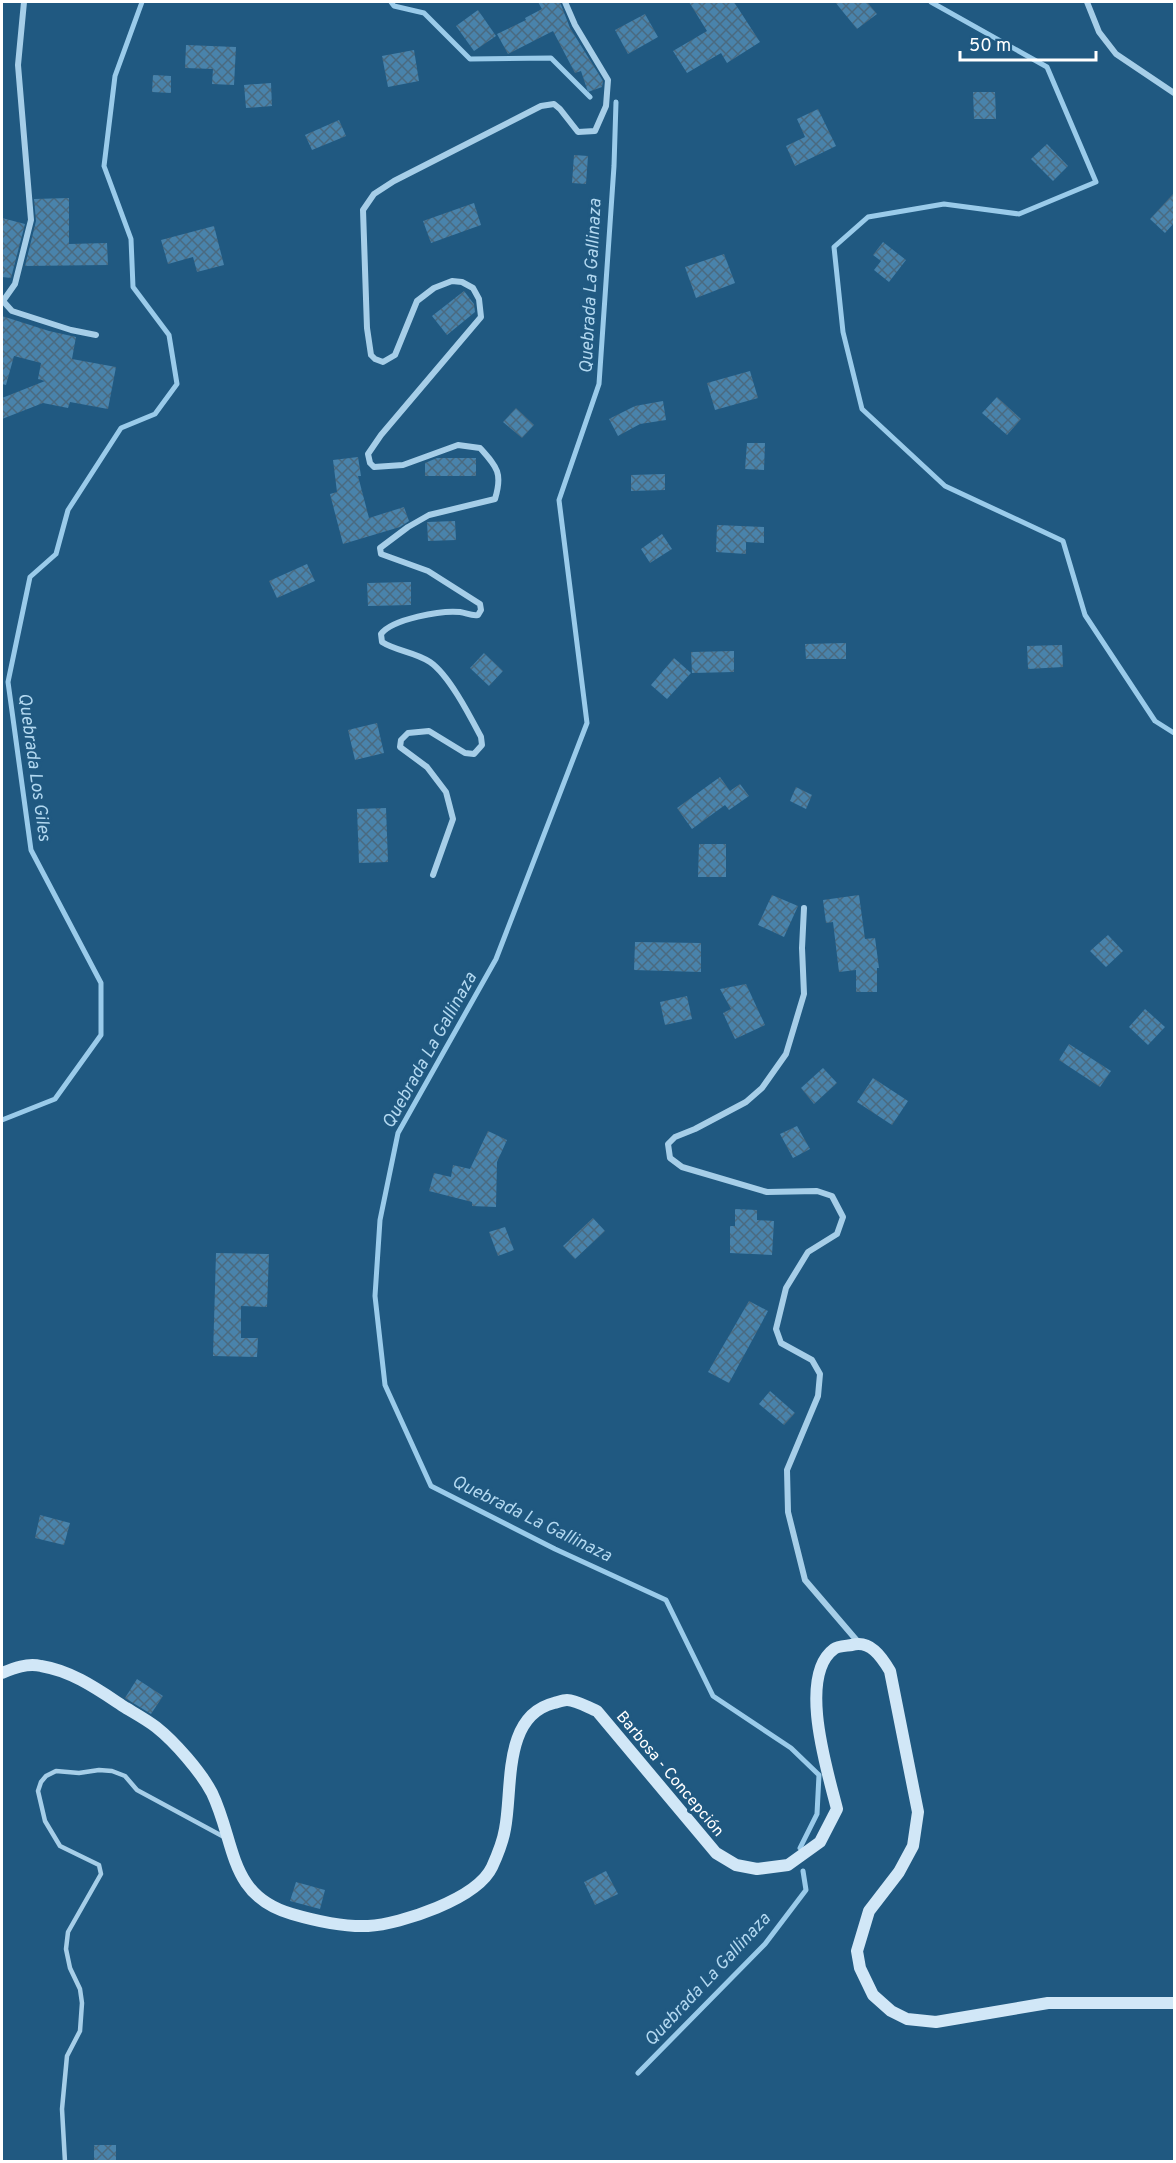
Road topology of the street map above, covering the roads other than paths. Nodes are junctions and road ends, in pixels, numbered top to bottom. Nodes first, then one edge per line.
1 (24, 2) edge
2 (565, 2) edge
3 (1087, 2) edge
4 (1174, 93) edge
5 (2, 301) edge
6 (96, 335) dead end
7 (433, 875) dead end
8 (804, 909) dead end
9 (859, 1643) junction
10 (2, 1673) edge
11 (227, 1838) junction
12 (1174, 2003) edge
13 (65, 2162) edge

1 - 5 street
2 - 7 street
3 - 4 street
5 - 6 street
8 - 9 street
9 - 11 main road, Barbosa - Concepción
9 - 12 main road
10 - 11 main road, Barbosa - Concepción
11 - 13 lane

